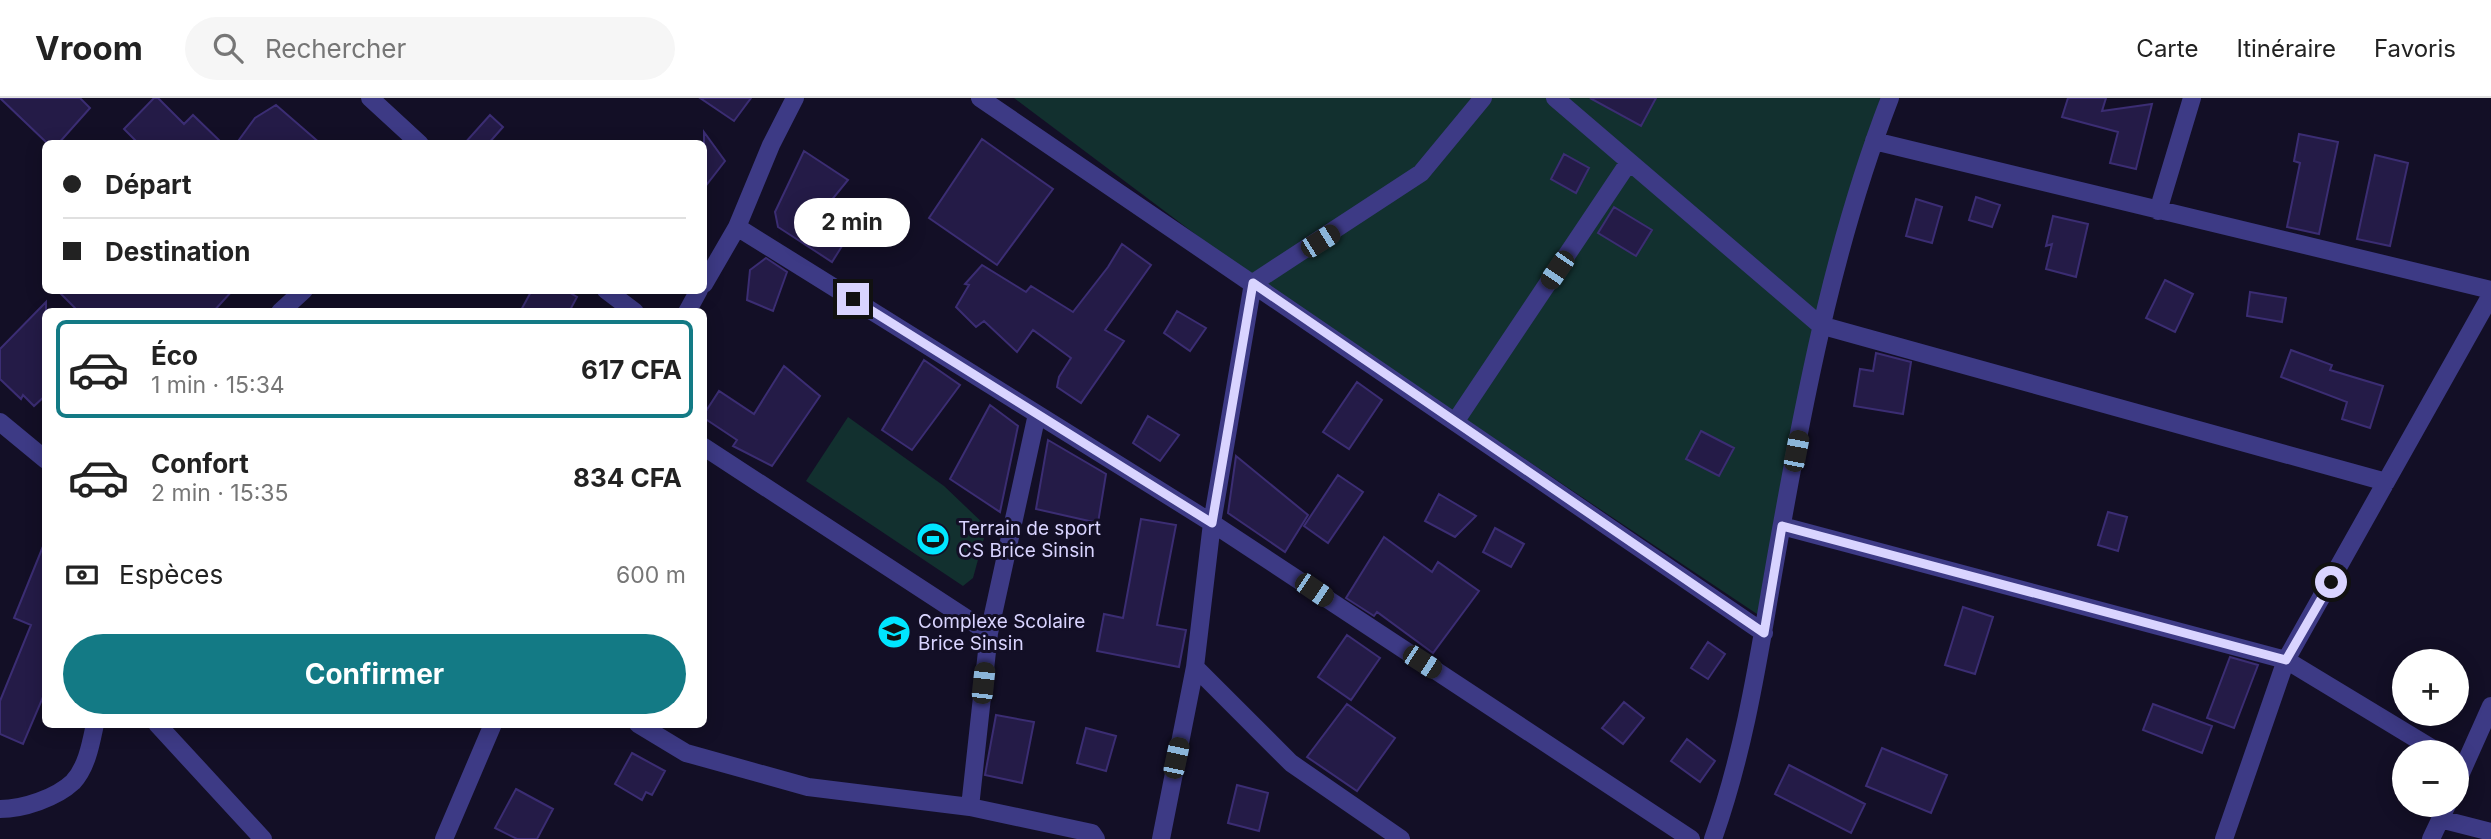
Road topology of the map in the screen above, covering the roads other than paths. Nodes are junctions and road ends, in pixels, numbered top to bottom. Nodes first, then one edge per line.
1 (370, 98) edge
2 (795, 98) edge
3 (981, 98) edge
4 (1483, 98) edge
5 (1555, 98) edge
6 (1891, 98) edge
7 (2192, 98) edge
8 (416, 140) edge
9 (1874, 141) junction
10 (1629, 162) junction
11 (2158, 211) junction
12 (737, 228) junction
13 (707, 279) edge
14 (1253, 283) junction
15 (2491, 292) edge
16 (300, 294) edge
17 (612, 294) edge
18 (284, 308) edge
19 (630, 308) edge
20 (1820, 325) junction
21 (1037, 414) junction
22 (0, 422) edge
23 (1455, 422) junction
24 (707, 449) edge
25 (42, 457) edge
26 (2386, 482) junction
27 (1212, 523) junction
28 (1782, 526) junction
29 (989, 633) junction
30 (1764, 633) junction
31 (2286, 660) junction
32 (1195, 667) junction
33 (2491, 706) edge
34 (94, 728) edge
35 (161, 728) edge
36 (491, 728) edge
37 (644, 728) edge
38 (2418, 740) edge
39 (2469, 751) edge
40 (970, 807) junction
41 (0, 809) edge
42 (2441, 817) edge
43 (2455, 817) edge
44 (2491, 832) edge
45 (263, 839) edge
46 (444, 839) edge
47 (1096, 839) edge
48 (1161, 839) edge
49 (1401, 839) edge
50 (1690, 839) edge
51 (1713, 839) edge
52 (2224, 839) edge
53 (2431, 839) edge

1 - 8 street
2 - 12 street
3 - 14 street
4 - 14 street
5 - 10 street
6 - 9 street
7 - 11 street
9 - 11 street
9 - 20 street
10 - 20 street
10 - 23 street
11 - 15 street
12 - 13 street
12 - 21 street
14 - 23 street
14 - 27 street
15 - 26 street
16 - 18 street
17 - 19 street
20 - 26 street
20 - 28 street
21 - 27 street
21 - 29 street
22 - 25 street
23 - 30 street
24 - 29 street
26 - 31 street
27 - 32 street
27 - 50 street
28 - 30 street
28 - 31 street
29 - 40 street
30 - 51 street
31 - 38 street
31 - 52 street
32 - 48 street
32 - 49 street
33 - 39 street
34 - 41 street
35 - 45 street
36 - 46 street
37 - 40 street
40 - 47 street
42 - 53 street
43 - 44 street

